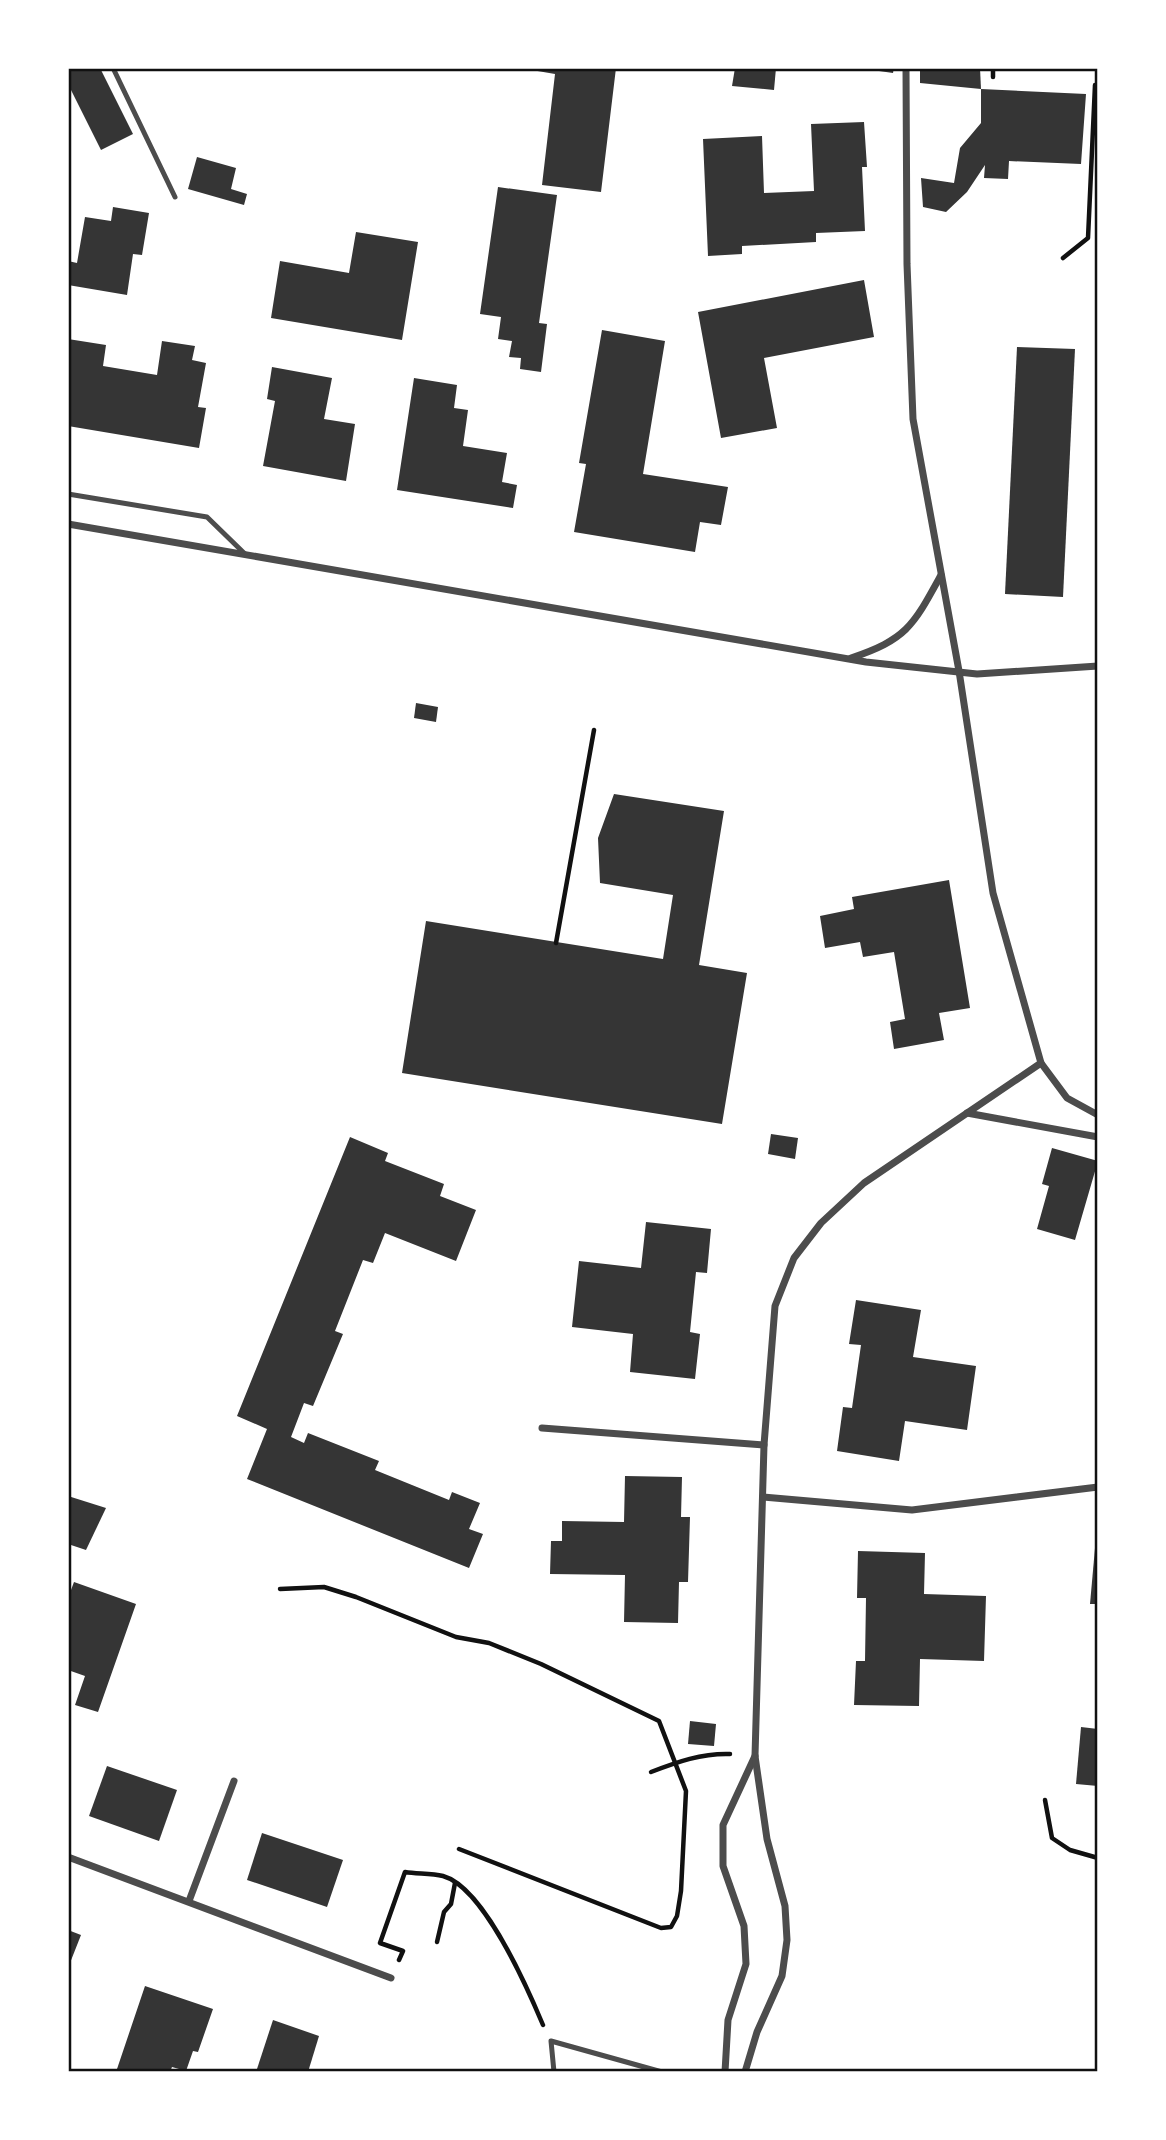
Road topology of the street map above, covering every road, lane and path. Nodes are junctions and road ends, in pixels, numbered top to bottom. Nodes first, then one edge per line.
1 (113, 68) edge
2 (906, 68) edge
3 (993, 68) edge
4 (993, 76) dead end
5 (1095, 85) dead end
6 (174, 197) dead end
7 (1063, 258) dead end
8 (68, 494) edge
9 (68, 524) edge
10 (248, 556) junction
11 (941, 575) junction
12 (848, 659) junction
13 (1098, 666) edge
14 (959, 671) junction
15 (594, 730) dead end
16 (556, 943) dead end
17 (1041, 1063) junction
18 (967, 1112) junction
19 (1098, 1115) edge
20 (1098, 1137) edge
21 (542, 1428) dead end
22 (764, 1445) junction
23 (1098, 1487) edge
24 (764, 1497) junction
25 (280, 1589) dead end
26 (730, 1754) dead end
27 (755, 1756) junction
28 (676, 1762) junction
29 (651, 1772) dead end
30 (234, 1781) dead end
31 (1045, 1800) dead end
32 (459, 1849) dead end
33 (68, 1857) edge
34 (1098, 1858) edge
35 (455, 1883) junction
36 (189, 1901) junction
37 (437, 1942) dead end
38 (397, 1965) dead end
39 (391, 1978) dead end
40 (551, 2041) junction
41 (554, 2072) edge
42 (662, 2072) edge
43 (725, 2072) edge
44 (745, 2072) edge

1 - 6 lane
2 - 11 street
3 - 4 path
5 - 7 path
8 - 10 lane
9 - 10 street
10 - 12 street
11 - 12 street
11 - 14 street
12 - 14 street
13 - 14 street
14 - 17 street
15 - 16 path
17 - 18 street
17 - 19 street
18 - 20 street
18 - 22 street
21 - 22 street
22 - 24 street
23 - 24 street
24 - 27 street
25 - 28 path
26 - 28 path
27 - 43 street
27 - 44 street
28 - 29 path
28 - 32 path
30 - 36 street
31 - 34 path
33 - 36 street
35 - 37 path
35 - 38 path
35 - 40 path
36 - 39 street
40 - 41 lane
40 - 42 lane

